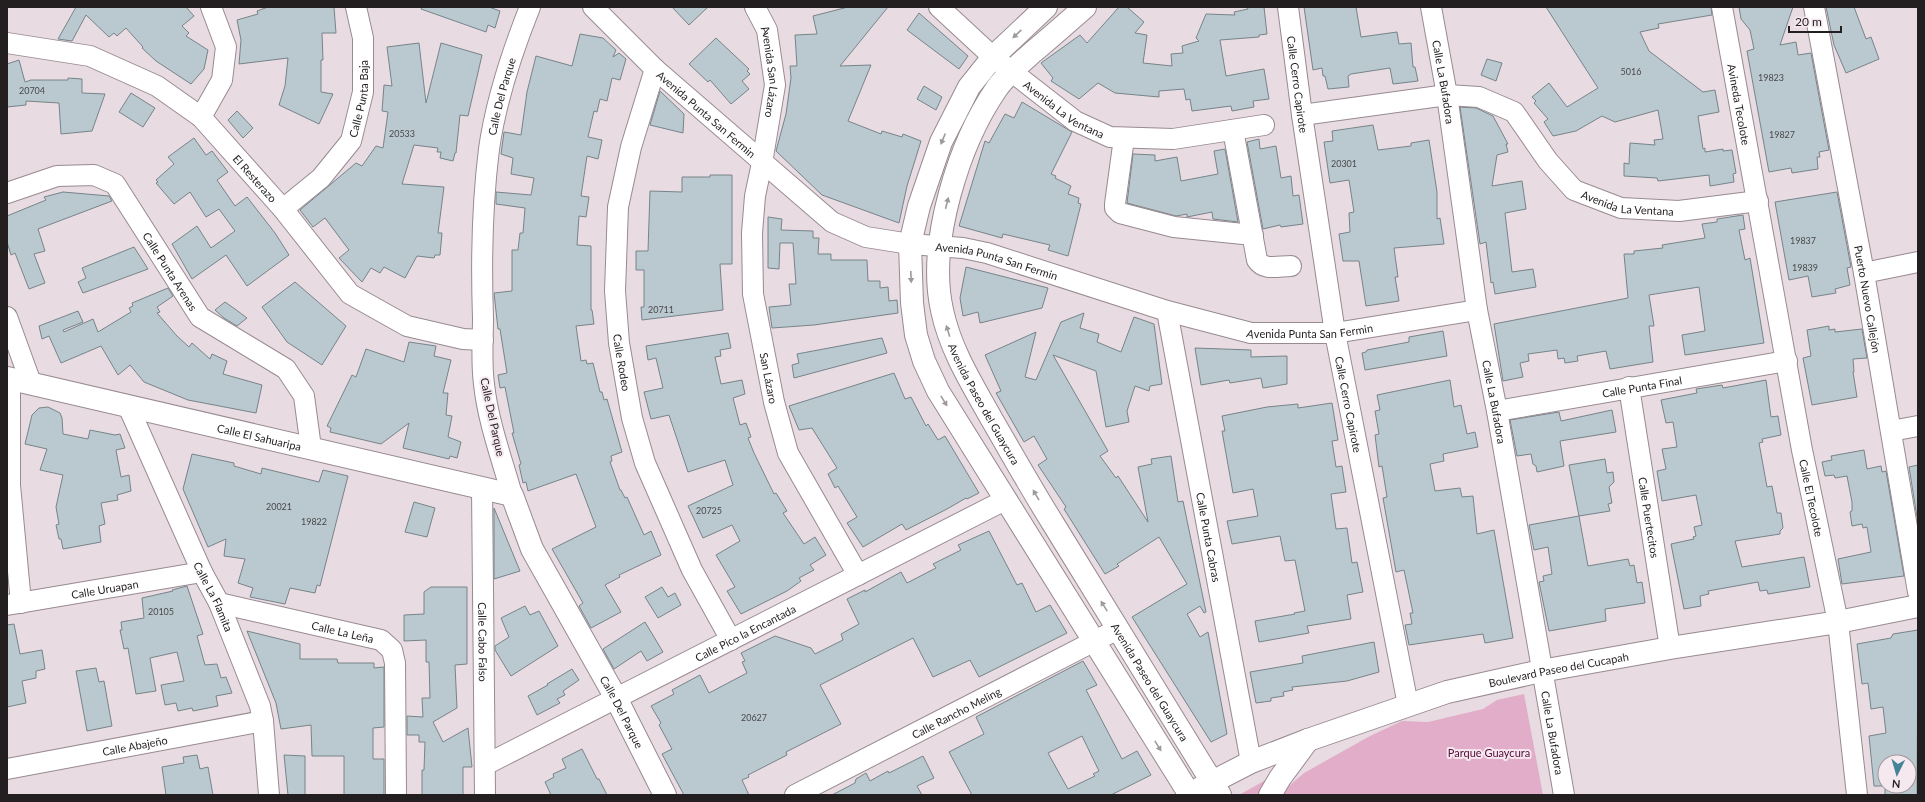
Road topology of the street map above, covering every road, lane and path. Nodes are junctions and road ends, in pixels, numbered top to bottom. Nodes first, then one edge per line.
1 (211, 7) edge
2 (356, 7) edge
3 (530, 7) edge
4 (593, 7) edge
5 (755, 7) edge
6 (939, 7) edge
7 (1046, 7) edge
8 (1085, 7) edge
9 (1288, 7) edge
10 (1431, 7) edge
11 (1722, 7) edge
12 (1814, 7) edge
13 (7, 43) edge
14 (993, 57) junction
15 (655, 69) junction
16 (1013, 71) junction
17 (1446, 95) junction
18 (1302, 115) junction
19 (200, 117) junction
20 (1264, 125) dead end
21 (1233, 130) junction
22 (1124, 138) junction
23 (762, 163) junction
24 (7, 194) edge
25 (1758, 201) junction
26 (283, 209) junction
27 (1253, 235) junction
28 (910, 244) junction
29 (940, 246) junction
30 (1918, 262) edge
31 (1291, 266) dead end
32 (1864, 273) junction
33 (1477, 310) junction
34 (1167, 311) junction
35 (7, 317) edge
36 (1335, 333) junction
37 (483, 340) junction
38 (1787, 361) junction
39 (16, 380) edge
40 (1629, 387) junction
41 (128, 406) junction
42 (1497, 411) junction
43 (1918, 426) edge
44 (1891, 431) junction
45 (311, 448) junction
46 (482, 488) junction
47 (512, 495) junction
48 (1006, 500) junction
49 (202, 572) junction
50 (858, 575) junction
51 (1918, 592) edge
52 (219, 603) junction
53 (14, 604) edge
54 (1918, 606) edge
55 (1838, 622) junction
56 (1118, 628) junction
57 (731, 640) junction
58 (1093, 641) junction
59 (1670, 648) junction
60 (1541, 671) junction
61 (616, 698) junction
62 (1408, 705) junction
63 (263, 721) junction
64 (1308, 740) junction
65 (1252, 762) junction
66 (484, 765) junction
67 (7, 768) edge
68 (1216, 788) edge
69 (269, 795) edge
70 (396, 795) edge
71 (485, 795) edge
72 (665, 795) edge
73 (794, 795) edge
74 (1188, 795) edge
75 (1270, 795) edge
76 (1564, 795) edge
77 (1857, 795) edge

1 - 19 street
2 - 26 street, Calle Punta Baja
3 - 37 street, Calle Del Parque
4 - 15 street, Avenida Punta San Fermin
5 - 23 street, Avenida San Lázaro
6 - 14 street, Avenida La Ventana
7 -> 14 main road
8 - 16 main road, Avenida Paseo del Guaycura
9 - 18 street, Calle Cerro Capirote
10 - 17 street, Calle La Bufadora
11 - 25 street, Avineda Tecolote
12 - 32 street, Puerto Nuevo Callejón
13 - 19 street, El Resterazo
14 - 16 street, Avenida La Ventana
14 -> 28 main road
15 - 23 street, Avenida Punta San Fermin
15 - 57 street, Calle Rodeo
16 - 22 street, Avenida La Ventana
29 -> 16 main road, Avenida Paseo del Guaycura
17 - 18 street, Avenida La Ventana
17 - 25 street, Avenida La Ventana
17 - 33 street, Calle La Bufadora
18 - 36 street, Calle Cerro Capirote
19 - 26 street, El Resterazo
20 - 21 street, Avenida La Ventana
21 - 22 street, Avenida La Ventana
21 - 27 street
22 - 27 street
23 - 28 street, Avenida Punta San Fermin
23 - 50 street, San Lázaro
24 - 45 street, Calle Punta Arenas
25 - 38 street, Calle El Tecolote
26 - 37 street, El Resterazo
27 - 31 street
28 - 29 street, Avenida Punta San Fermin
28 -> 48 main road
29 - 34 street, Avenida Punta San Fermin
56 -> 29 main road, Avenida Paseo del Guaycura
30 - 32 street
32 - 44 street, Puerto Nuevo Callejón
33 - 36 street, Avenida Punta San Fermin
33 - 42 street, Calle La Bufadora
34 - 36 street, Avenida Punta San Fermin
34 - 65 street, Calle Punta Cabras
35 - 39 street
36 - 62 street, Calle Cerro Capirote
37 - 47 street, Calle Del Parque
38 - 40 street, Calle Punta Final
38 - 55 street, Calle El Tecolote
39 - 41 main road, Calle El Sahuaripa
39 - 53 street
40 - 42 street, Calle Punta Final
40 - 59 street, Calle Puertecitos
41 - 45 main road, Calle El Sahuaripa
41 - 49 street, Calle La Flamita
42 - 60 street, Calle La Bufadora
43 - 44 street
44 - 51 street, Puerto Nuevo Callejón
45 - 46 main road, Calle El Sahuaripa
46 - 47 main road, Calle El Sahuaripa
46 - 66 street, Calle Cabo Falso
47 - 61 main road, Calle Del Parque
48 - 50 street, Calle Pico la Encantada
48 - 58 main road
49 - 52 street, Calle La Flamita
49 - 53 street, Calle Uruapan
50 - 57 street, Calle Pico la Encantada
52 - 63 street, Calle La Flamita
52 - 70 street, Calle La Leña
54 - 55 main road, Boulevard Paseo del Cucapah
55 - 59 main road, Boulevard Paseo del Cucapah
55 - 77 street, Calle El Tecolote
56 - 58 street, Calle Rancho Meling
56 - 68 main road, Avenida Paseo del Guaycura
57 - 61 street, Calle Pico la Encantada
58 - 73 street, Calle Rancho Meling
58 -> 74 main road
59 - 60 main road, Boulevard Paseo del Cucapah
60 - 62 main road, Boulevard Paseo del Cucapah
60 - 76 street, Calle La Bufadora
61 - 66 street, Calle Pico la Encantada
61 - 72 main road, Calle Del Parque
62 - 64 main road, Boulevard Paseo del Cucapah
63 - 67 street, Calle Abajeño
63 - 69 street, Calle La Flamita
64 - 65 main road, Boulevard Paseo del Cucapah
64 - 75 main road
65 - 68 main road, Boulevard Paseo del Cucapah
66 - 71 street, Calle Cabo Falso
68 - 74 main road, Boulevard Paseo del Cucapah

